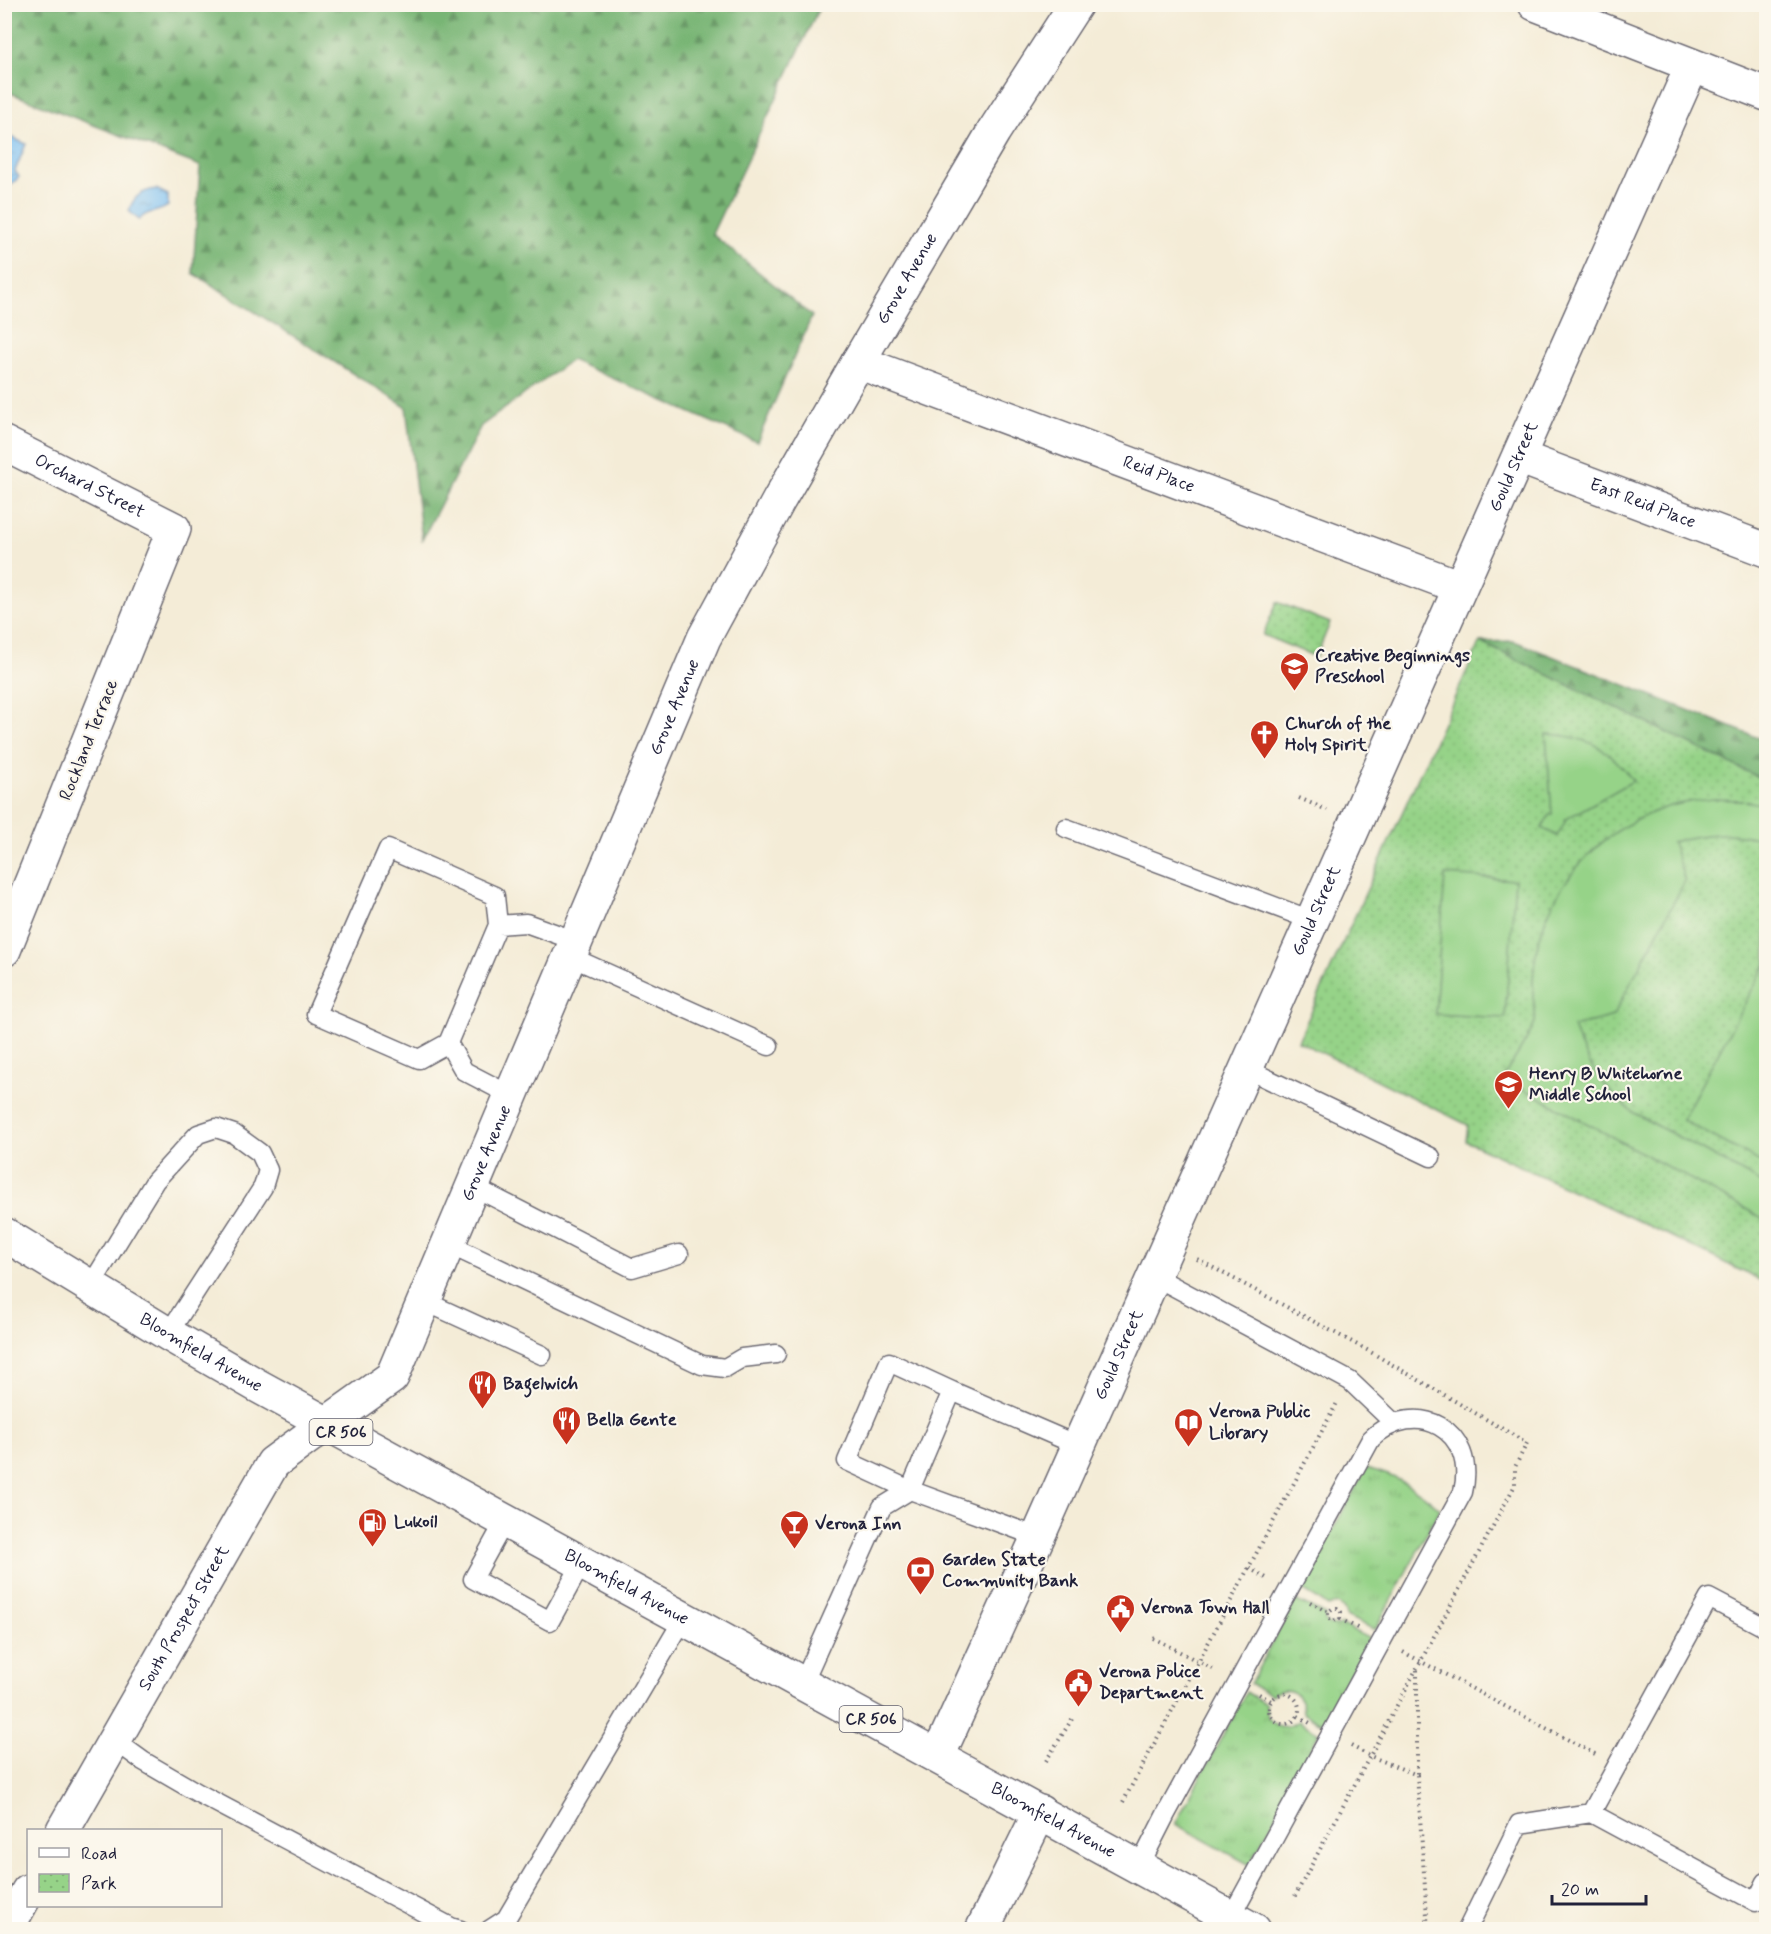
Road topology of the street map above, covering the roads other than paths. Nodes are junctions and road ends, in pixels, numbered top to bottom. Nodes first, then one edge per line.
1 (1076, 4) edge
2 (1535, 4) edge
3 (1692, 66) junction
4 (1767, 94) edge
5 (858, 362) junction
6 (4, 443) edge
7 (1519, 457) junction
8 (174, 530) joint
9 (1767, 550) edge
10 (1460, 587) junction
11 (1066, 828) dead end
12 (1311, 920) junction
13 (498, 925) junction
14 (572, 948) junction
15 (4, 950) edge
16 (448, 1043) junction
17 (770, 1046) dead end
18 (1247, 1068) junction
19 (510, 1095) junction
20 (1431, 1157) dead end
21 (471, 1186) junction
22 (4, 1234) edge
23 (448, 1244) junction
24 (679, 1254) dead end
25 (1154, 1276) junction
26 (90, 1287) junction
27 (423, 1302) junction
28 (168, 1334) junction
29 (776, 1354) dead end
30 (542, 1355) dead end
31 (952, 1391) junction
32 (1394, 1423) junction
33 (326, 1424) junction
34 (1078, 1446) junction
35 (910, 1490) junction
36 (505, 1521) junction
37 (1038, 1537) junction
38 (582, 1563) junction
39 (684, 1618) junction
40 (1767, 1628) edge
41 (803, 1683) junction
42 (114, 1740) junction
43 (938, 1756) junction
44 (1040, 1812) junction
45 (1591, 1813) junction
46 (64, 1829) edge
47 (1139, 1867) junction
48 (1767, 1882) edge
49 (27, 1893) edge
50 (1242, 1923) edge
51 (6, 1929) edge
52 (461, 1929) edge
53 (489, 1929) edge
54 (982, 1929) edge
55 (1467, 1929) edge

1 - 5 street, Grove Avenue
2 - 3 street
3 - 4 street
3 - 7 street, Gould Street
5 - 10 street, Reid Place
5 - 14 street, Grove Avenue
6 - 8 street, Orchard Street
7 - 9 street, East Reid Place
7 - 10 street, Gould Street
8 - 15 street, Rockland Terrace
10 - 12 street, Gould Street
11 - 12 lane
12 - 18 street, Gould Street
13 - 14 lane
13 - 16 lane
13 - 16 lane
14 - 17 lane
14 - 19 street, Grove Avenue
16 - 19 lane
18 - 20 lane
18 - 25 street, Gould Street
19 - 21 street, Grove Avenue
21 - 23 street, Grove Avenue
21 - 24 lane
22 - 26 street, Bloomfield Avenue / CR 506
23 - 27 street, Grove Avenue
23 - 29 lane
25 - 32 lane
25 - 34 street, Gould Street
26 - 28 street, Bloomfield Avenue / CR 506
26 - 28 lane
27 - 30 lane
27 - 33 street, Grove Avenue
28 - 33 street, Bloomfield Avenue / CR 506
31 - 34 lane
31 - 35 lane
31 - 35 lane
32 - 47 lane
32 - 50 lane
33 - 36 street, Bloomfield Avenue / CR 506
33 - 42 street, South Prospect Street
34 - 37 street, Gould Street
35 - 37 lane
35 - 41 lane
36 - 38 street, Bloomfield Avenue / CR 506
36 - 38 lane
37 - 43 street, Gould Street
38 - 39 street, Bloomfield Avenue / CR 506
39 - 41 street, Bloomfield Avenue / CR 506
39 - 53 lane
40 - 45 lane
41 - 43 street, Bloomfield Avenue / CR 506
42 - 46 street, South Prospect Street
42 - 52 lane
43 - 44 street, Bloomfield Avenue / CR 506
44 - 47 street, Bloomfield Avenue / CR 506
44 - 54 street
45 - 48 lane
45 - 55 lane
47 - 50 street, Bloomfield Avenue / CR 506
49 - 51 street

